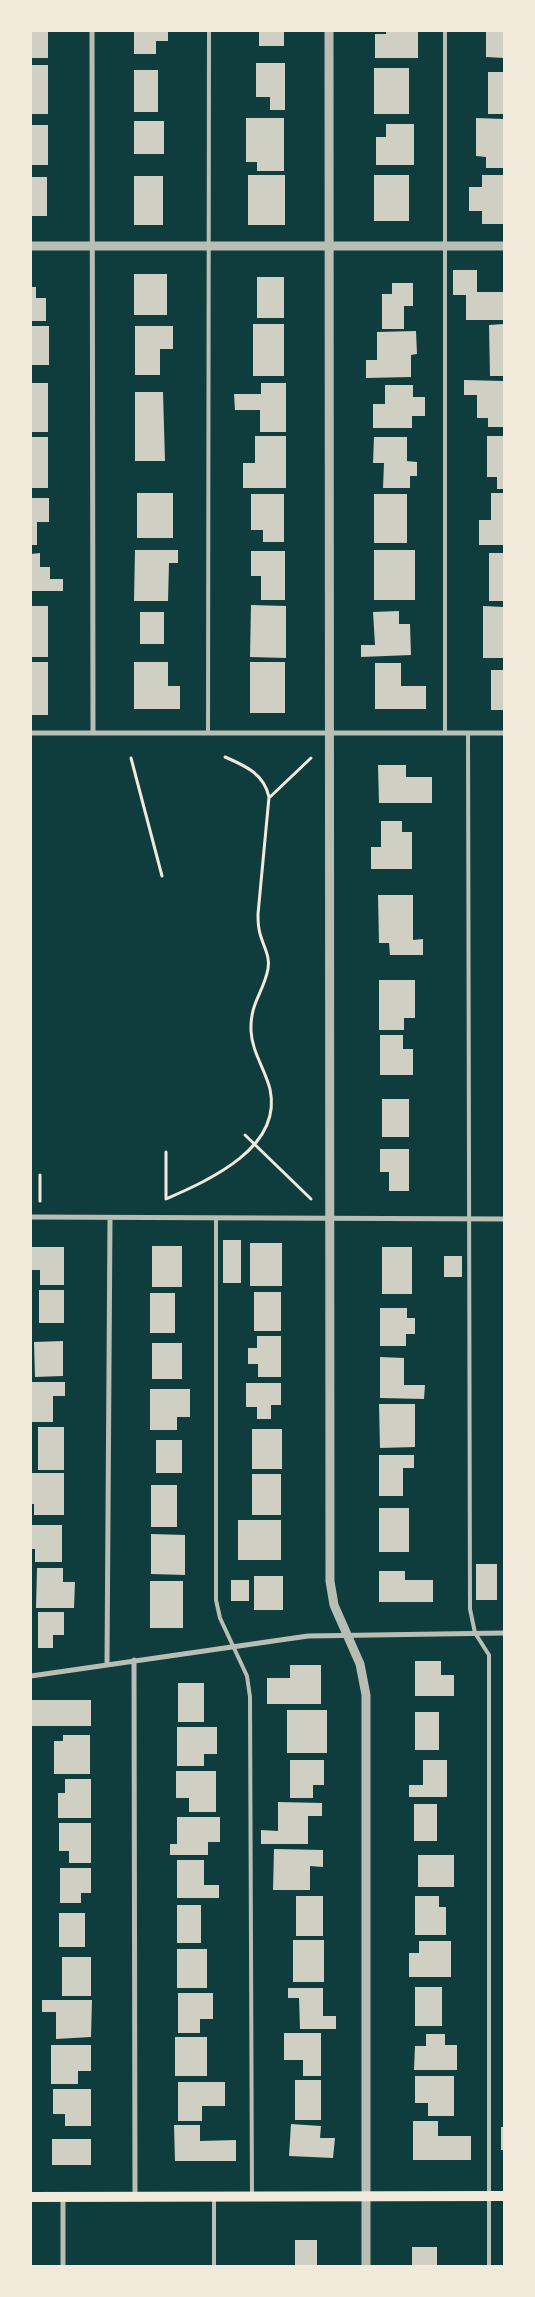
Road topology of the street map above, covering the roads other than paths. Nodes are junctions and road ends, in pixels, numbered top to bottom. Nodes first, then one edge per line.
1 (92, 31) edge
2 (208, 31) edge
3 (329, 31) edge
4 (445, 31) edge
5 (31, 246) edge
6 (92, 246) junction
7 (209, 246) junction
8 (330, 246) junction
9 (445, 246) junction
10 (504, 246) edge
11 (31, 734) edge
12 (93, 734) junction
13 (208, 734) junction
14 (328, 734) junction
15 (445, 734) junction
16 (468, 734) junction
17 (504, 734) edge
18 (31, 1217) edge
19 (110, 1218) junction
20 (216, 1218) junction
21 (330, 1219) junction
22 (469, 1219) junction
23 (504, 1219) edge
24 (475, 1633) junction
25 (504, 1633) edge
26 (347, 1634) junction
27 (232, 1647) junction
28 (134, 1660) junction
29 (107, 1664) junction
30 (31, 1676) edge
31 (135, 2196) junction
32 (214, 2196) junction
33 (252, 2196) junction
34 (366, 2196) junction
35 (489, 2196) junction
36 (504, 2196) edge
37 (31, 2197) edge
38 (63, 2197) junction
39 (63, 2266) edge
40 (214, 2266) edge
41 (366, 2266) edge
42 (489, 2266) edge

1 - 6 street
2 - 7 lane
3 - 8 street
4 - 9 lane
5 - 6 street
6 - 7 street
6 - 12 street
7 - 8 street
7 - 13 lane
8 - 9 street
8 - 14 street
9 - 10 street
9 - 15 lane
11 - 12 street
12 - 13 street
13 - 14 street
14 - 15 street
14 - 21 street
15 - 16 street
16 - 17 street
16 - 22 lane
18 - 19 street
19 - 20 street
19 - 29 street
20 - 21 street
20 - 27 lane
21 - 22 street
21 - 26 street
22 - 23 street
22 - 24 lane
24 - 25 street
24 - 26 street
24 - 35 lane
26 - 27 street
26 - 34 street
27 - 28 street
27 - 33 lane
28 - 29 street
28 - 31 street
29 - 30 street
31 - 32 main road
31 - 38 main road
32 - 33 main road
32 - 40 lane
33 - 34 main road
34 - 35 main road
34 - 41 street
35 - 36 main road
35 - 42 lane
37 - 38 main road
38 - 39 street

